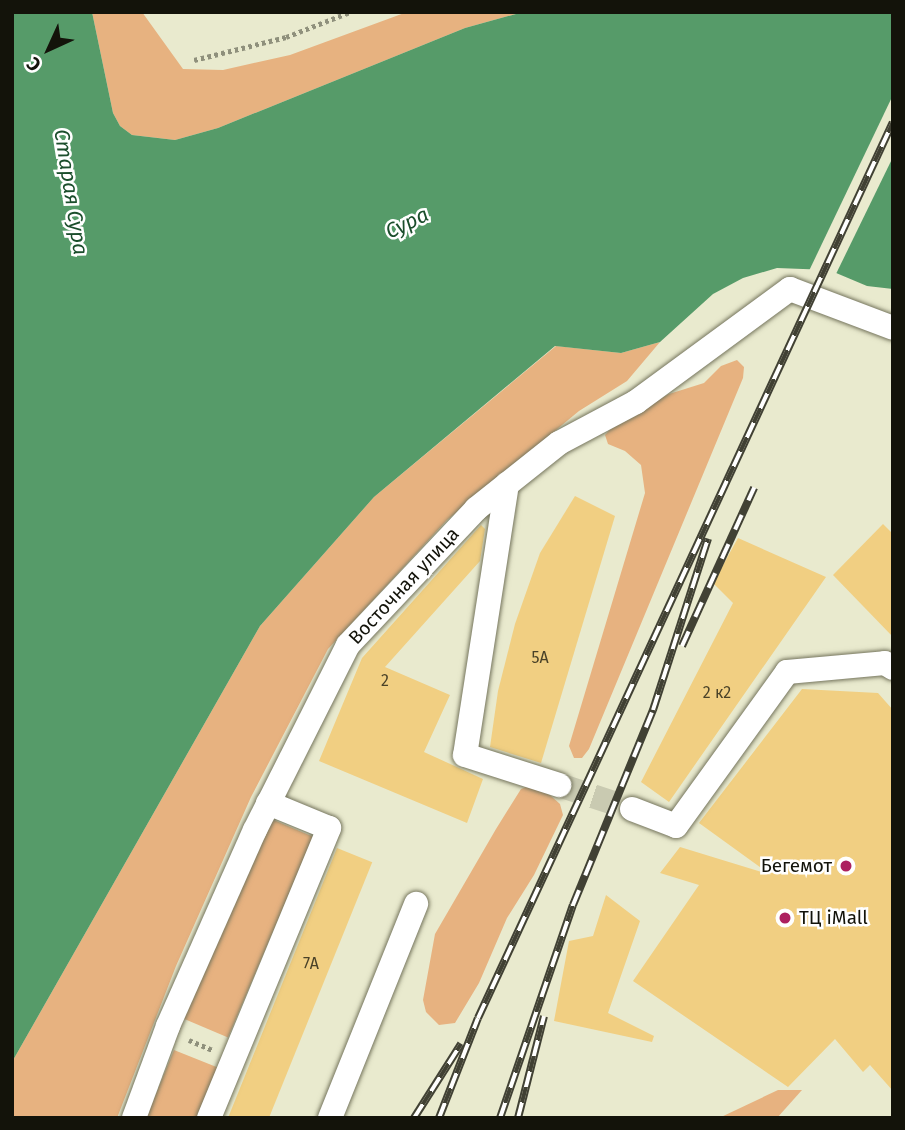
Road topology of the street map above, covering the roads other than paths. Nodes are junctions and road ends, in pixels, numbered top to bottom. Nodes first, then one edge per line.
1 (893, 328) edge
2 (508, 484) junction
3 (893, 668) edge
4 (559, 785) tunnel mouth
5 (268, 803) junction
6 (632, 810) tunnel mouth
7 (416, 904) dead end
8 (134, 1118) edge
9 (209, 1118) edge
10 (330, 1118) edge

1 - 2 street, Восточная улица
2 - 4 street
2 - 5 street, Восточная улица
3 - 6 street
5 - 8 street, Восточная улица
5 - 9 street
7 - 10 street

